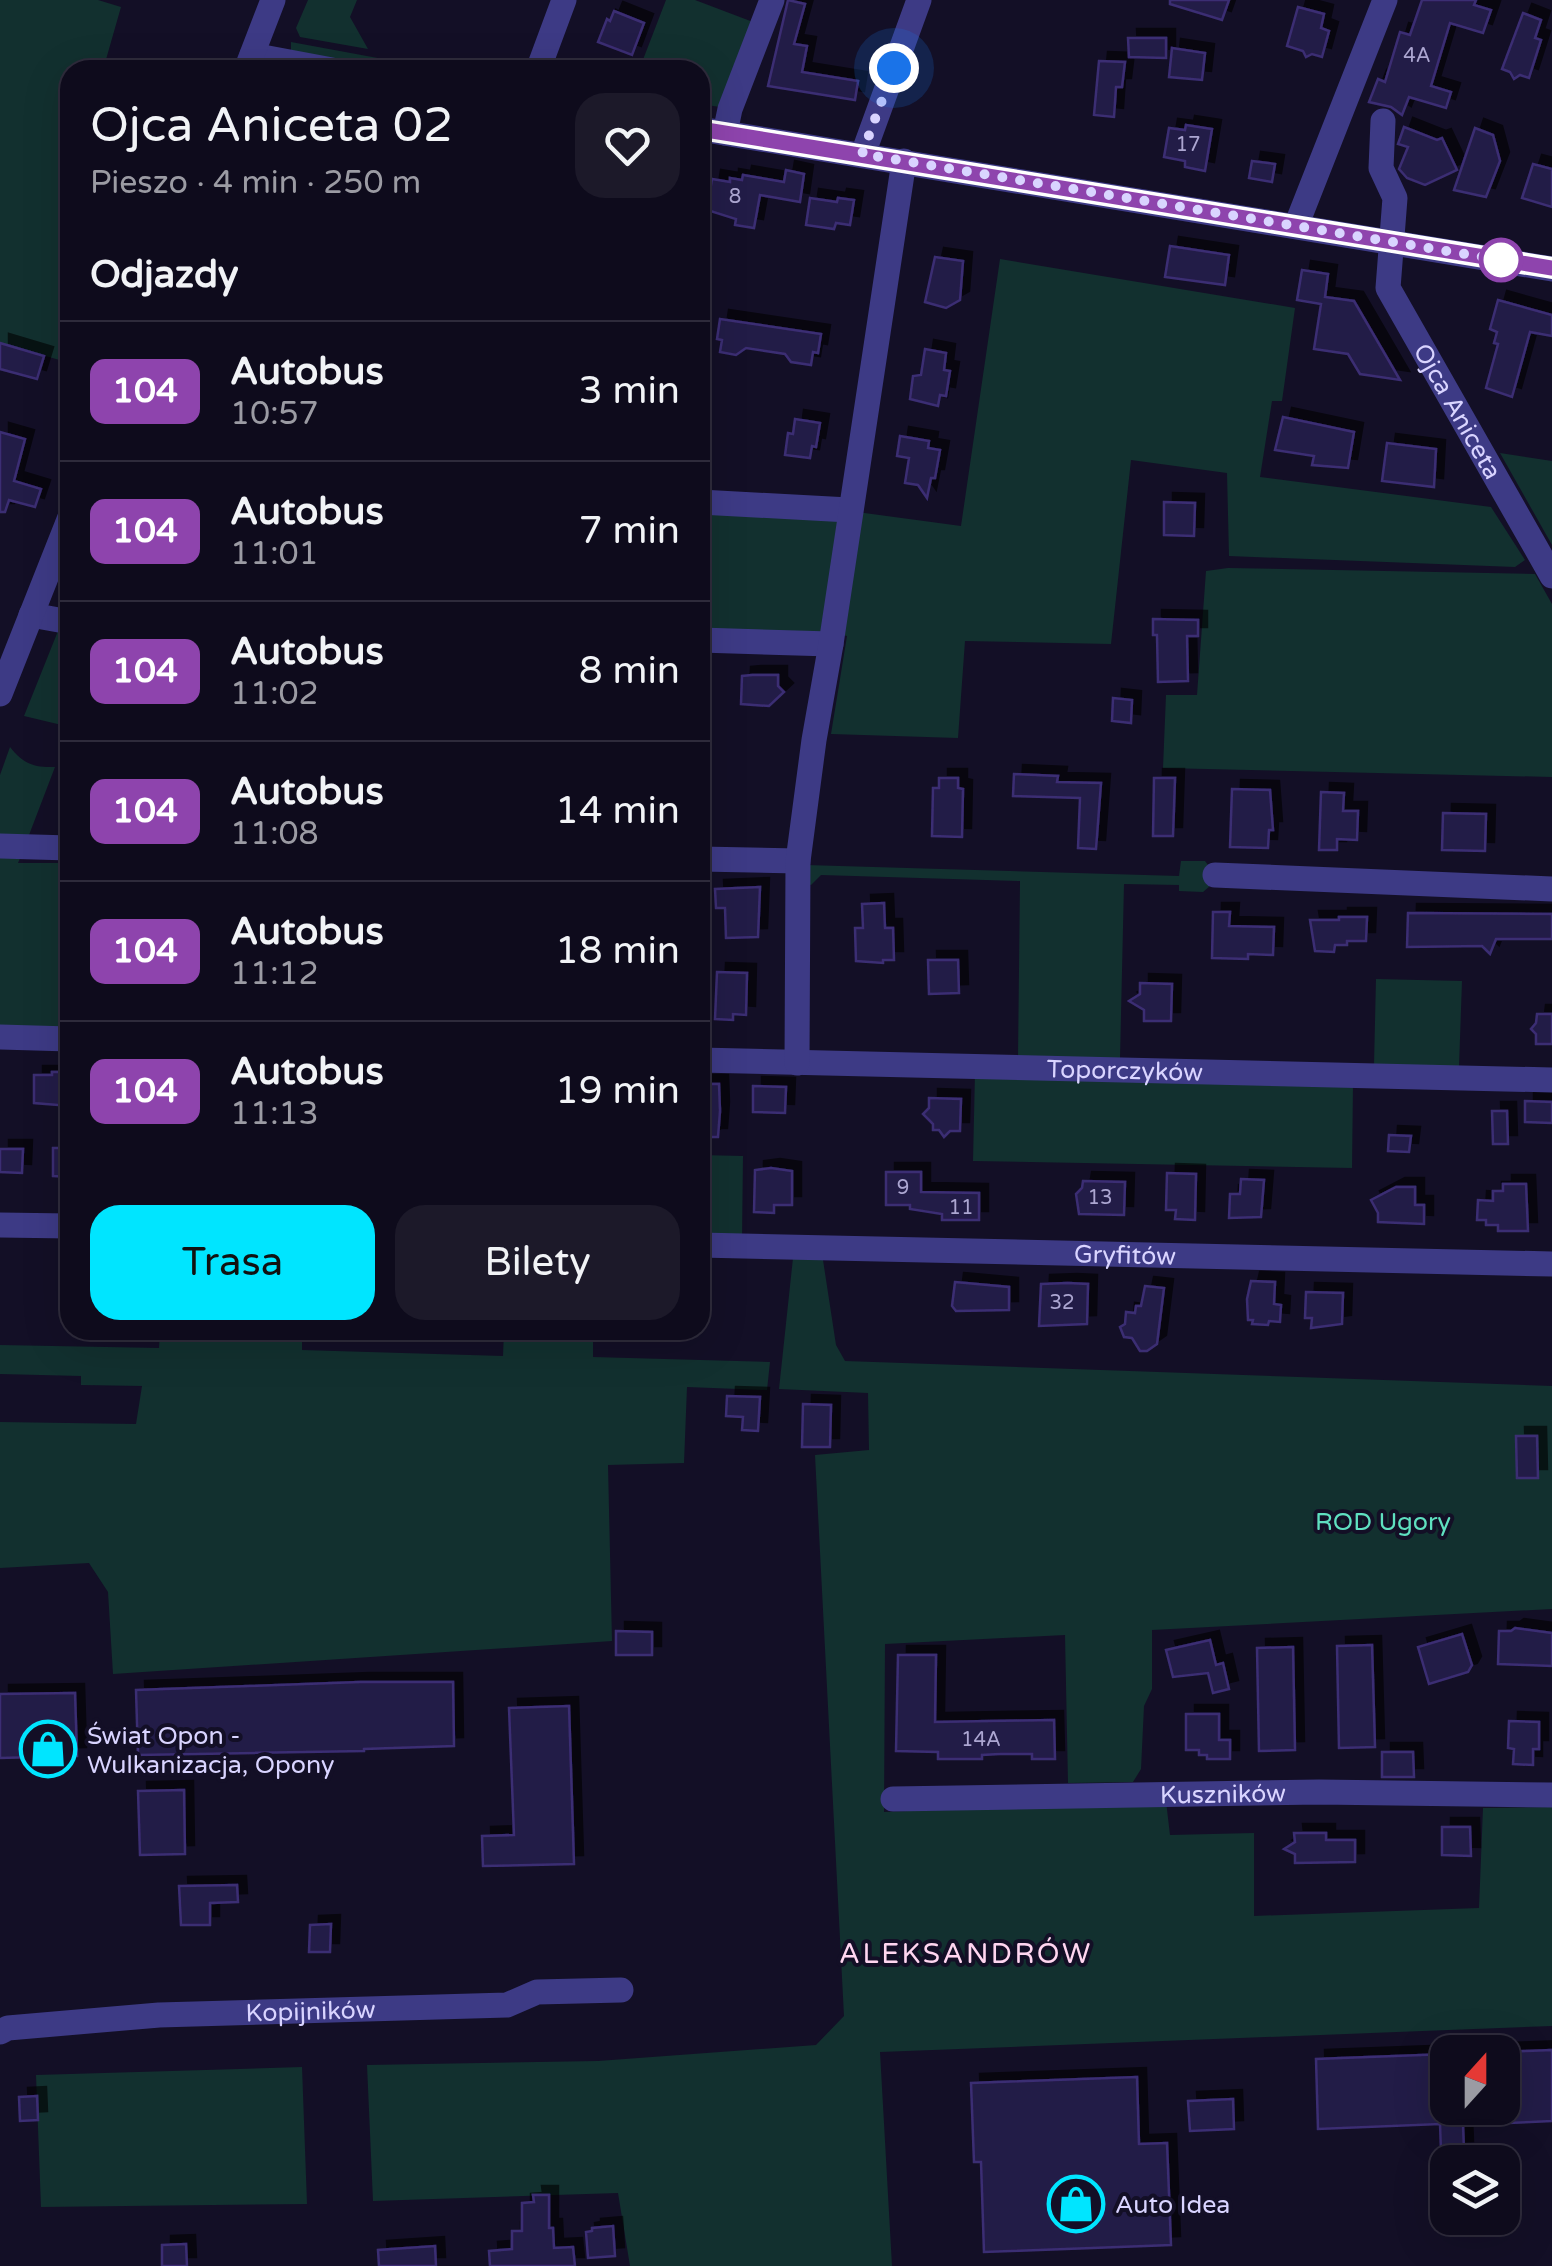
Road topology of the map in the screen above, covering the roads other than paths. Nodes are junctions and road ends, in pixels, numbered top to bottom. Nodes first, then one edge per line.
1 (274, 0) edge
2 (564, 0) edge
3 (772, 0) edge
4 (919, 0) edge
5 (1385, 0) edge
6 (249, 60) edge
7 (542, 60) edge
8 (1383, 120) dead end
9 (713, 131) edge
10 (862, 154) junction
11 (904, 161) junction
12 (1296, 226) junction
13 (1392, 240) junction
14 (1552, 268) edge
15 (710, 503) edge
16 (850, 510) junction
17 (60, 542) edge
18 (1552, 576) edge
19 (31, 615) junction
20 (60, 620) edge
21 (710, 640) edge
22 (831, 644) junction
23 (0, 694) edge
24 (0, 846) edge
25 (60, 848) edge
26 (710, 858) edge
27 (798, 861) junction
28 (1216, 876) dead end
29 (1552, 889) edge
30 (0, 1038) edge
31 (60, 1039) edge
32 (710, 1060) edge
33 (797, 1063) junction
34 (1552, 1080) edge
35 (0, 1225) edge
36 (60, 1226) edge
37 (710, 1246) edge
38 (1552, 1264) edge
39 (1552, 1795) edge
40 (893, 1799) dead end
41 (621, 1990) dead end
42 (0, 2032) edge

1 - 6 street
2 - 7 street
3 - 9 street
4 - 10 street
5 - 12 street
8 - 13 street, Ojca Aniceta
9 - 10 street
10 - 11 street
11 - 12 street
11 - 16 street
12 - 13 street
13 - 14 street
13 - 18 street, Ojca Aniceta
15 - 16 street
16 - 22 street
17 - 19 street
19 - 20 street
19 - 23 street
21 - 22 street
22 - 27 street
24 - 25 street
26 - 27 street
27 - 33 street
28 - 29 street
30 - 31 street
32 - 33 street, Toporczyków
33 - 34 street, Toporczyków
35 - 36 street
37 - 38 street, Gryfitów
39 - 40 street, Kuszników
41 - 42 street, Kopijników

